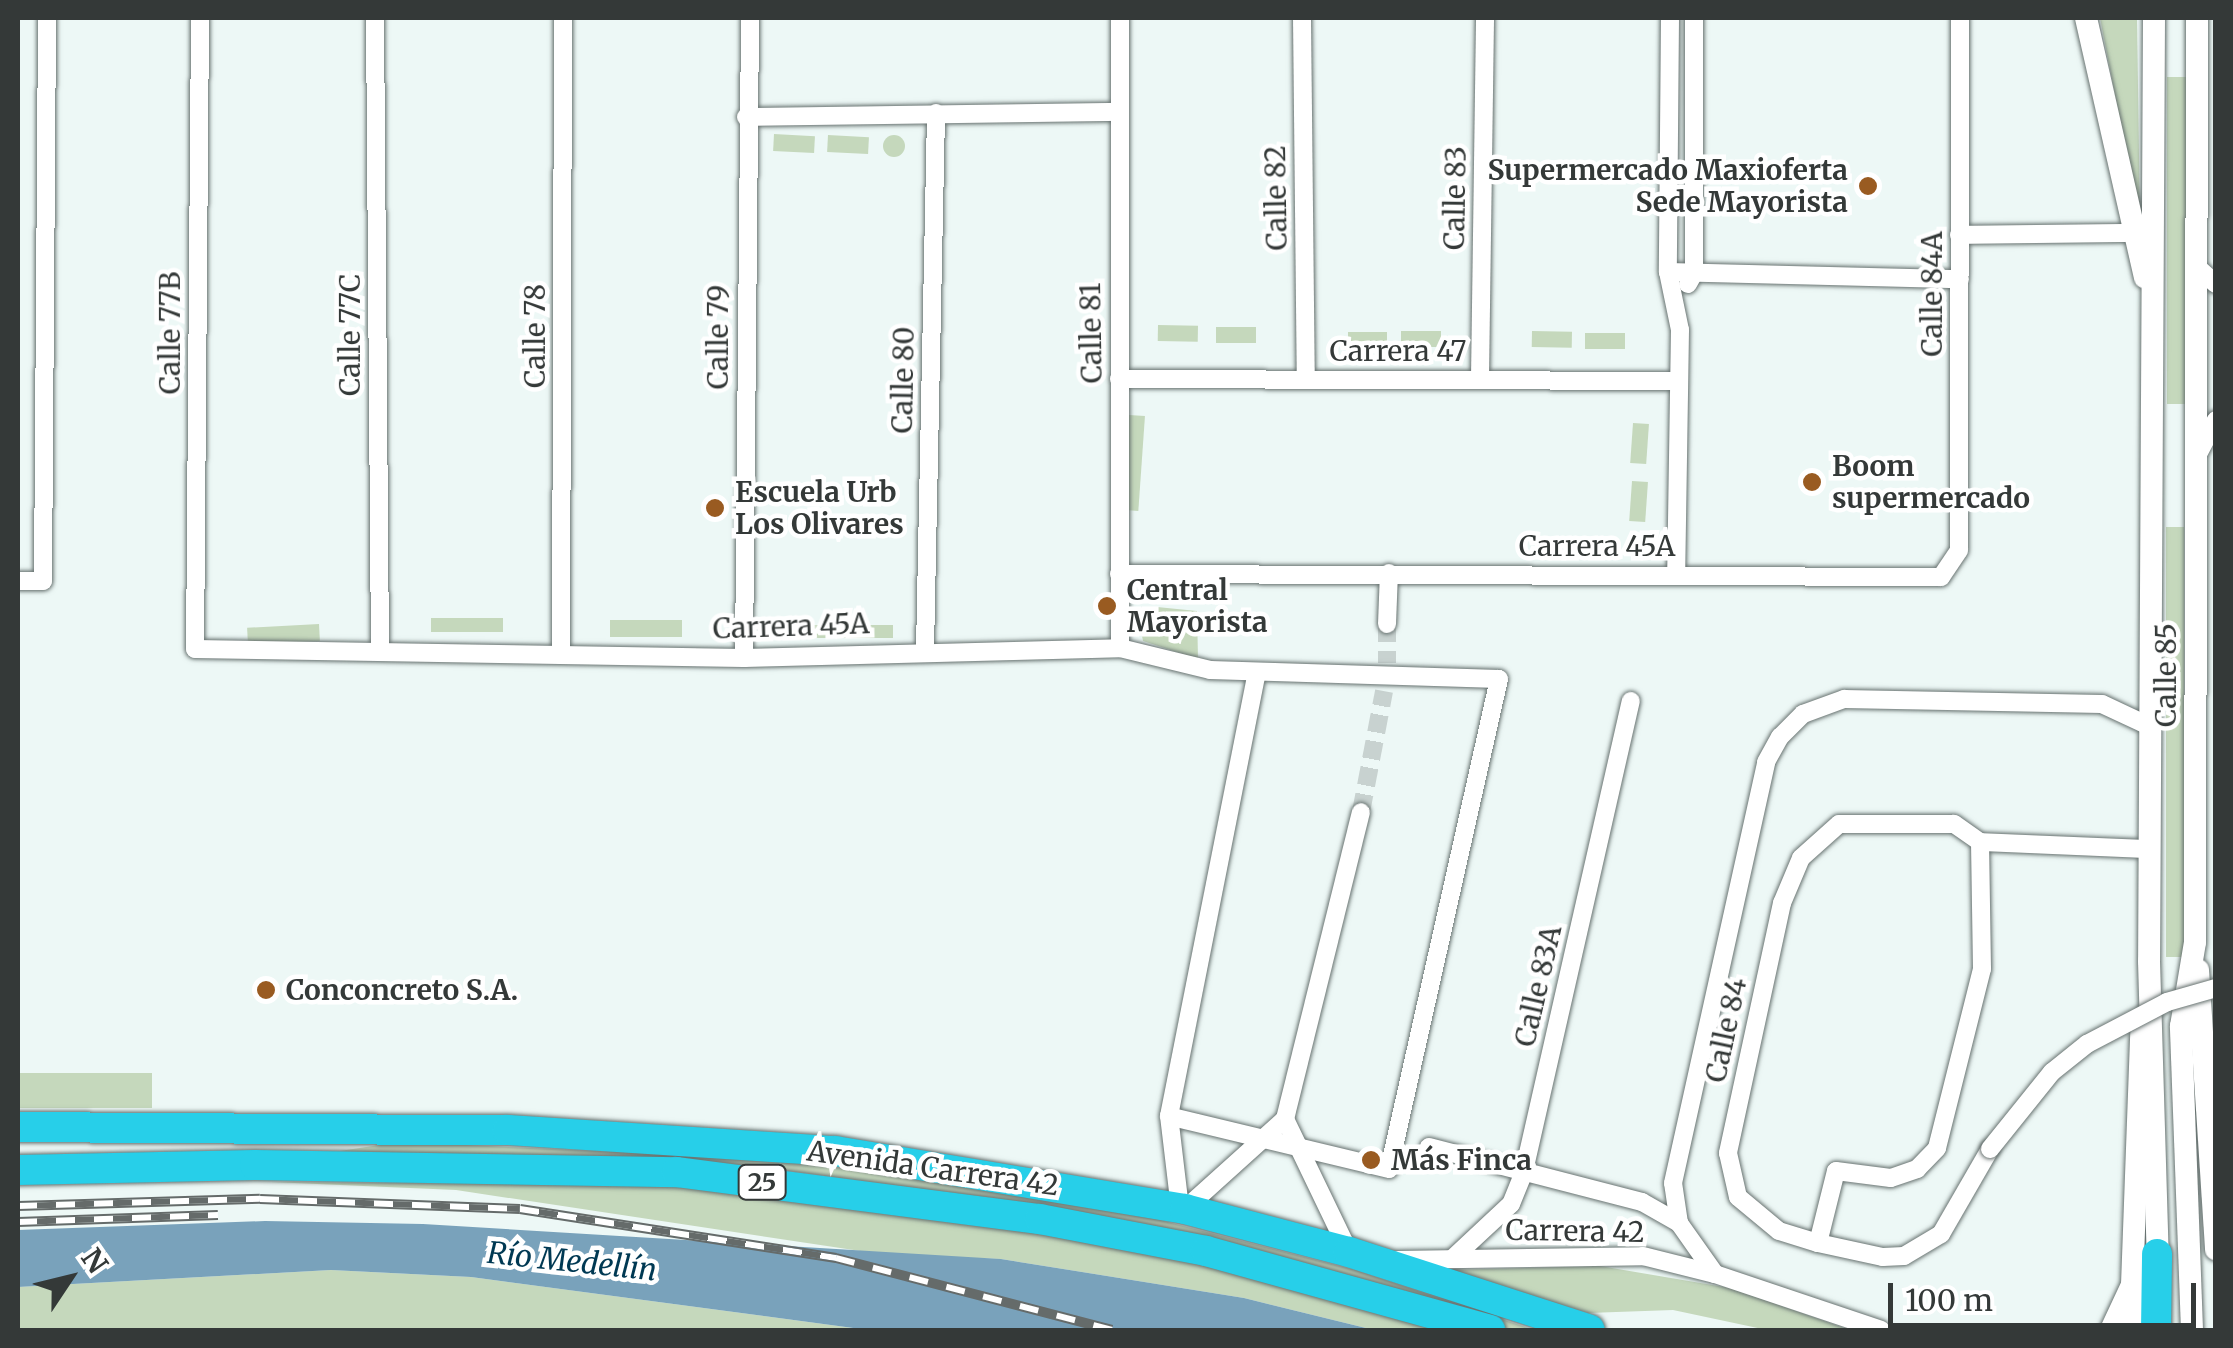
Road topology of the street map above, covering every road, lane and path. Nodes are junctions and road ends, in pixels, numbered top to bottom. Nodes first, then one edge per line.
1 (47, 18) edge
2 (200, 18) edge
3 (376, 18) edge
4 (562, 18) edge
5 (750, 18) edge
6 (1120, 18) edge
7 (1302, 18) edge
8 (1484, 18) edge
9 (1670, 18) edge
10 (1694, 18) edge
11 (1960, 18) edge
12 (2086, 18) edge
13 (2154, 18) edge
14 (2197, 18) edge
15 (1116, 112) junction
16 (936, 113) junction
17 (746, 117) junction
18 (2134, 233) junction
19 (1959, 235) junction
20 (2197, 267) junction
21 (1668, 272) junction
22 (1694, 273) junction
23 (1960, 279) junction
24 (2216, 284) edge
25 (1679, 302) junction
26 (2154, 316) junction
27 (1480, 378) junction
28 (1306, 379) junction
29 (1118, 380) junction
30 (1678, 381) junction
31 (2216, 420) edge
32 (2196, 456) junction
33 (2153, 496) junction
34 (2196, 496) junction
35 (1953, 568) joint
36 (1676, 573) junction
37 (1119, 574) junction
38 (1389, 574) junction
39 (18, 581) edge
40 (1387, 624) tunnel mouth
41 (1120, 648) junction
42 (195, 649) joint
43 (925, 649) junction
44 (380, 652) junction
45 (561, 655) junction
46 (744, 658) junction
47 (1257, 672) junction
48 (1631, 701) dead end
49 (2151, 727) junction
50 (1361, 812) tunnel mouth
51 (1980, 842) junction
52 (2150, 848) junction
53 (2194, 942) junction
54 (2148, 960) junction
55 (2216, 988) edge
56 (2210, 1025) edge
57 (2181, 1026) junction
58 (1168, 1116) junction
59 (1285, 1119) junction
60 (18, 1127) edge
61 (325, 1128) junction
62 (1260, 1138) junction
63 (1297, 1147) junction
64 (1428, 1147) dead end
65 (18, 1151) edge
66 (18, 1170) edge
67 (1524, 1171) junction
68 (1183, 1209) junction
69 (1679, 1223) junction
70 (1818, 1243) junction
71 (2216, 1248) edge
72 (2157, 1254) junction
73 (1363, 1256) junction
74 (1453, 1258) junction
75 (1715, 1274) junction
76 (2132, 1284) junction
77 (1490, 1330) edge
78 (1590, 1330) edge
79 (1880, 1330) edge
80 (2111, 1330) edge
81 (2137, 1330) edge
82 (2156, 1330) edge
83 (2166, 1330) edge
84 (2192, 1330) edge

1 - 39 street
2 - 42 street, Calle 77B
3 - 44 street, Calle 77C
4 - 45 street, Calle 78
5 - 17 street, Calle 79
6 - 15 street, Calle 81
7 - 28 street, Calle 82
8 - 27 street, Calle 83
9 - 21 street
10 - 22 street
11 - 19 street, Calle 84A
12 - 18 main road
13 - 26 main road, Calle 85
14 - 20 main road, Calle 85
15 - 16 street
15 - 29 street, Calle 81
16 - 17 street
16 - 43 street, Calle 80
17 - 46 street, Calle 79
18 - 19 street
18 - 26 main road
19 - 23 street, Calle 84A
20 - 24 street
20 - 32 main road, Calle 85
21 - 22 street
21 - 25 street
22 - 23 street
22 - 25 street
23 - 35 street, Calle 84A
25 - 30 street
26 - 33 main road, Calle 85
27 - 28 street, Carrera 47
27 - 30 street, Carrera 47
28 - 29 street, Carrera 47
29 - 37 street, Calle 81
30 - 36 street
31 - 32 street
32 - 34 main road, Calle 85
33 - 34 main road
33 - 49 main road, Calle 85
34 - 53 main road, Calle 85
35 - 36 street, Carrera 45A
36 - 38 street, Carrera 45A
37 - 38 street, Carrera 45A
37 - 41 street, Calle 81
38 - 40 street
41 - 43 street, Carrera 45A
41 - 47 street, Carrera 45A
42 - 44 street, Carrera 45A
43 - 46 street, Carrera 45A
44 - 45 street, Carrera 45A
45 - 46 street, Carrera 45A
47 - 58 street
47 - 63 street, Carrera 45A
48 - 67 street, Calle 83A
49 - 52 main road, Calle 85
49 - 69 street
50 - 59 street
51 - 52 street
51 - 70 street
51 - 70 street, Calle 84
52 - 54 main road, Calle 85
53 - 56 main road
53 - 57 main road, Calle 85
54 - 72 main road, Calle 85
54 - 76 main road
55 - 70 street, Calle 84, bridge
56 - 57 street
56 - 71 main road
57 - 84 main road, Calle 85
58 - 62 street
58 - 68 street
59 - 62 street
59 - 63 street
60 - 61 highway, Avenida Carrera 42 / 25
61 - 65 highway
61 - 68 highway, Avenida Carrera 42 / 25
62 - 63 street
62 - 68 street
63 - 73 street
64 - 67 street, Carrera 42
66 - 77 highway, Avenida Carrera 42 / 25
67 - 69 street, Carrera 42
67 - 74 street, Calle 83A
68 - 73 highway, Avenida Carrera 42 / 25
69 - 75 street
72 - 82 highway
72 - 83 main road, Calle 85
73 - 74 street, Carrera 42
73 - 78 highway, Avenida Carrera 42 / 25
74 - 75 street, Carrera 42
75 - 79 street, Carrera 42
76 - 80 main road
76 - 81 main road

